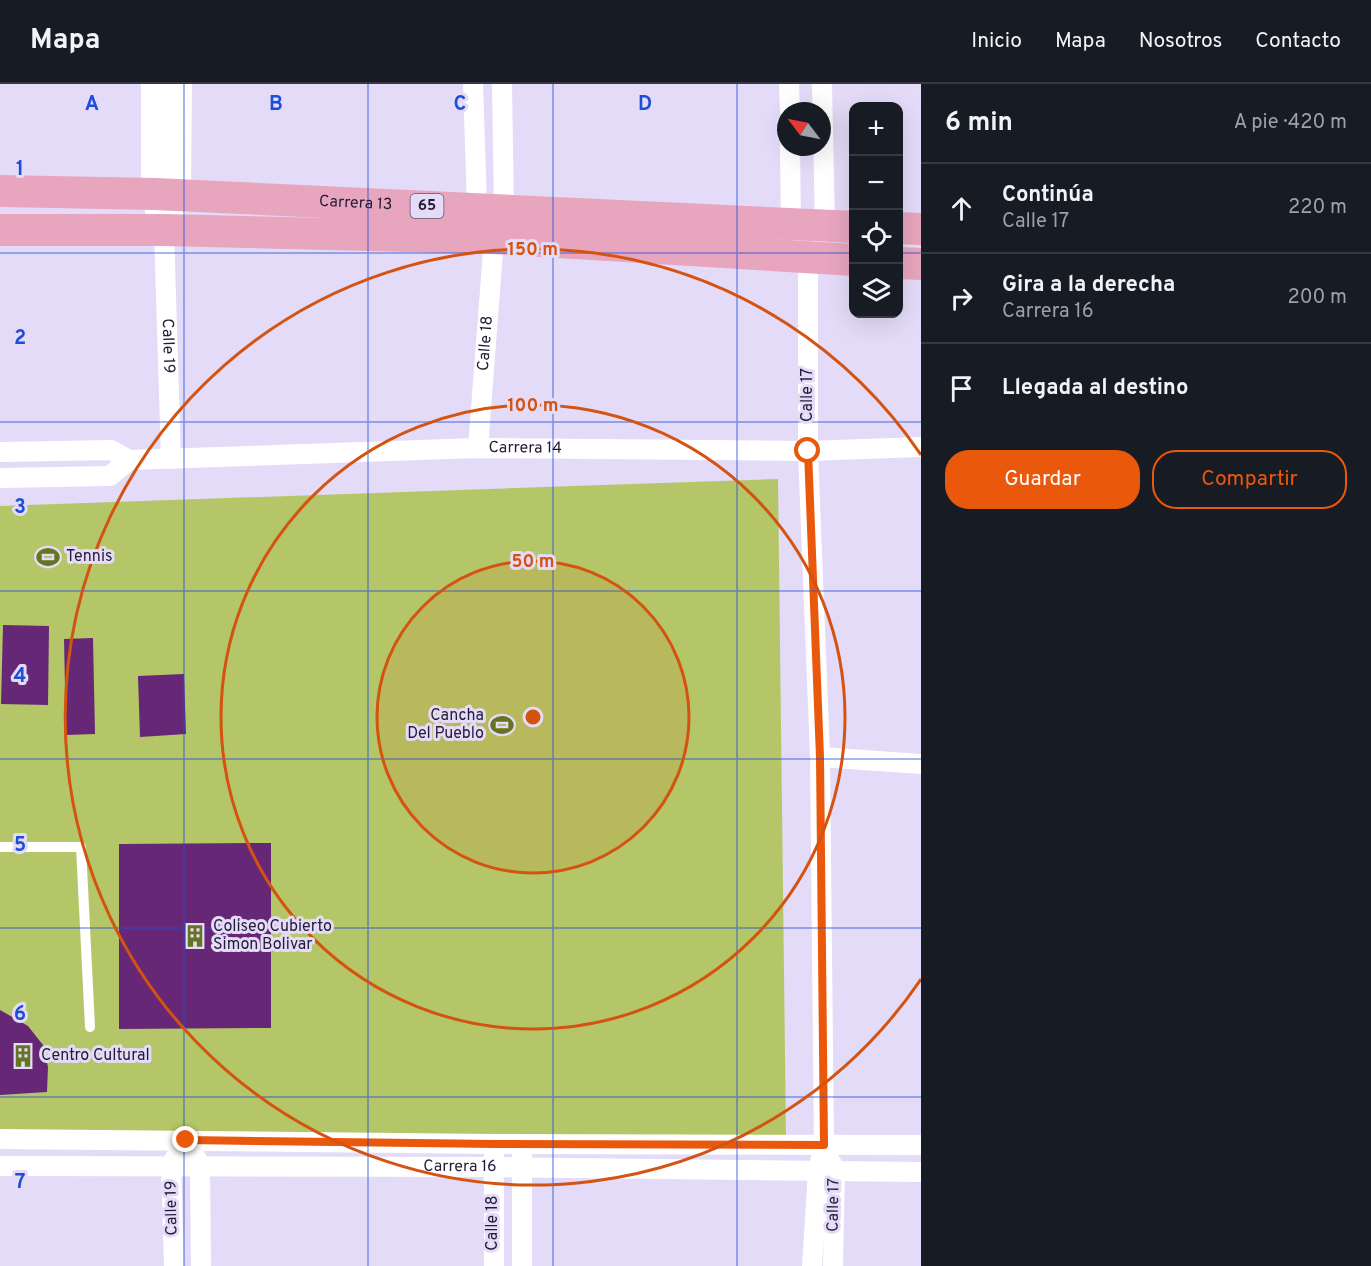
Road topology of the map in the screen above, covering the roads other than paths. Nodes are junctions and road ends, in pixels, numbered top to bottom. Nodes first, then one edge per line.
1 (155, 84) edge
2 (178, 84) edge
3 (473, 84) edge
4 (502, 84) edge
5 (789, 84) edge
6 (822, 84) edge
7 (789, 102) edge
8 (790, 156) edge
9 (0, 191) edge
10 (166, 195) junction
11 (492, 219) junction
12 (791, 225) junction
13 (839, 227) edge
14 (903, 228) edge
15 (921, 229) edge
16 (0, 230) edge
17 (164, 230) junction
18 (808, 257) junction
19 (849, 260) edge
20 (903, 263) edge
21 (921, 264) edge
22 (921, 447) edge
23 (478, 448) junction
24 (808, 451) junction
25 (0, 452) edge
26 (171, 459) junction
27 (129, 460) junction
28 (0, 478) edge
29 (820, 757) junction
30 (921, 764) edge
31 (0, 847) edge
32 (90, 1027) dead end
33 (0, 1139) edge
34 (186, 1140) junction
35 (495, 1144) junction
36 (523, 1144) junction
37 (824, 1145) junction
38 (921, 1145) edge
39 (171, 1165) junction
40 (0, 1166) edge
41 (200, 1166) junction
42 (493, 1167) junction
43 (521, 1167) junction
44 (827, 1171) junction
45 (921, 1172) edge
46 (174, 1266) edge
47 (201, 1266) edge
48 (494, 1266) edge
49 (522, 1266) edge
50 (812, 1266) edge
51 (833, 1266) edge

1 - 10 street, Calle 19
2 - 10 street, Calle 19
3 - 11 street, Calle 18
4 - 11 street, Calle 18
5 - 7 street
6 - 13 street
8 - 12 street, Calle 17
9 - 10 main road, Carrera 13 / 65
10 - 11 main road, Carrera 13 / 65
10 - 17 street, Calle 19
11 - 12 main road, Carrera 13 / 65
11 - 17 main road, Carrera 13 / 65
11 - 18 main road, Carrera 13 / 65
11 - 23 street, Calle 18
12 - 13 main road, Carrera 13 / 65
12 - 18 street, Calle 17
13 - 18 street, Calle 17
14 - 15 main road
16 - 17 main road, Carrera 13 / 65
17 - 26 street, Calle 19
18 - 19 main road, Carrera 13 / 65
18 - 24 street, Calle 17
20 - 21 main road
22 - 24 street, Carrera 14
23 - 24 street, Carrera 14
23 - 26 street, Carrera 14
24 - 29 street, Calle 17
25 - 27 street, Carrera 14
26 - 27 street, Carrera 14
27 - 28 street
29 - 30 street
29 - 37 street, Calle 17
31 - 32 lane
33 - 34 street, Carrera 16
34 - 35 street, Carrera 16
34 - 39 street, Calle 19
34 - 41 street, Calle 19
35 - 36 street, Carrera 16
35 - 42 street, Calle 18
36 - 37 street, Carrera 16
36 - 43 street, Calle 18
37 - 38 street, Carrera 16
37 - 44 street, Calle 17
39 - 40 street, Carrera 16
39 - 41 street, Carrera 16
39 - 46 street, Calle 19
41 - 42 street, Carrera 16
41 - 47 street, Calle 19
42 - 43 street, Carrera 16
42 - 48 street, Calle 18
43 - 44 street, Carrera 16
43 - 49 street, Calle 18
44 - 45 street, Carrera 16
44 - 50 street, Calle 17
44 - 51 street, Calle 17

